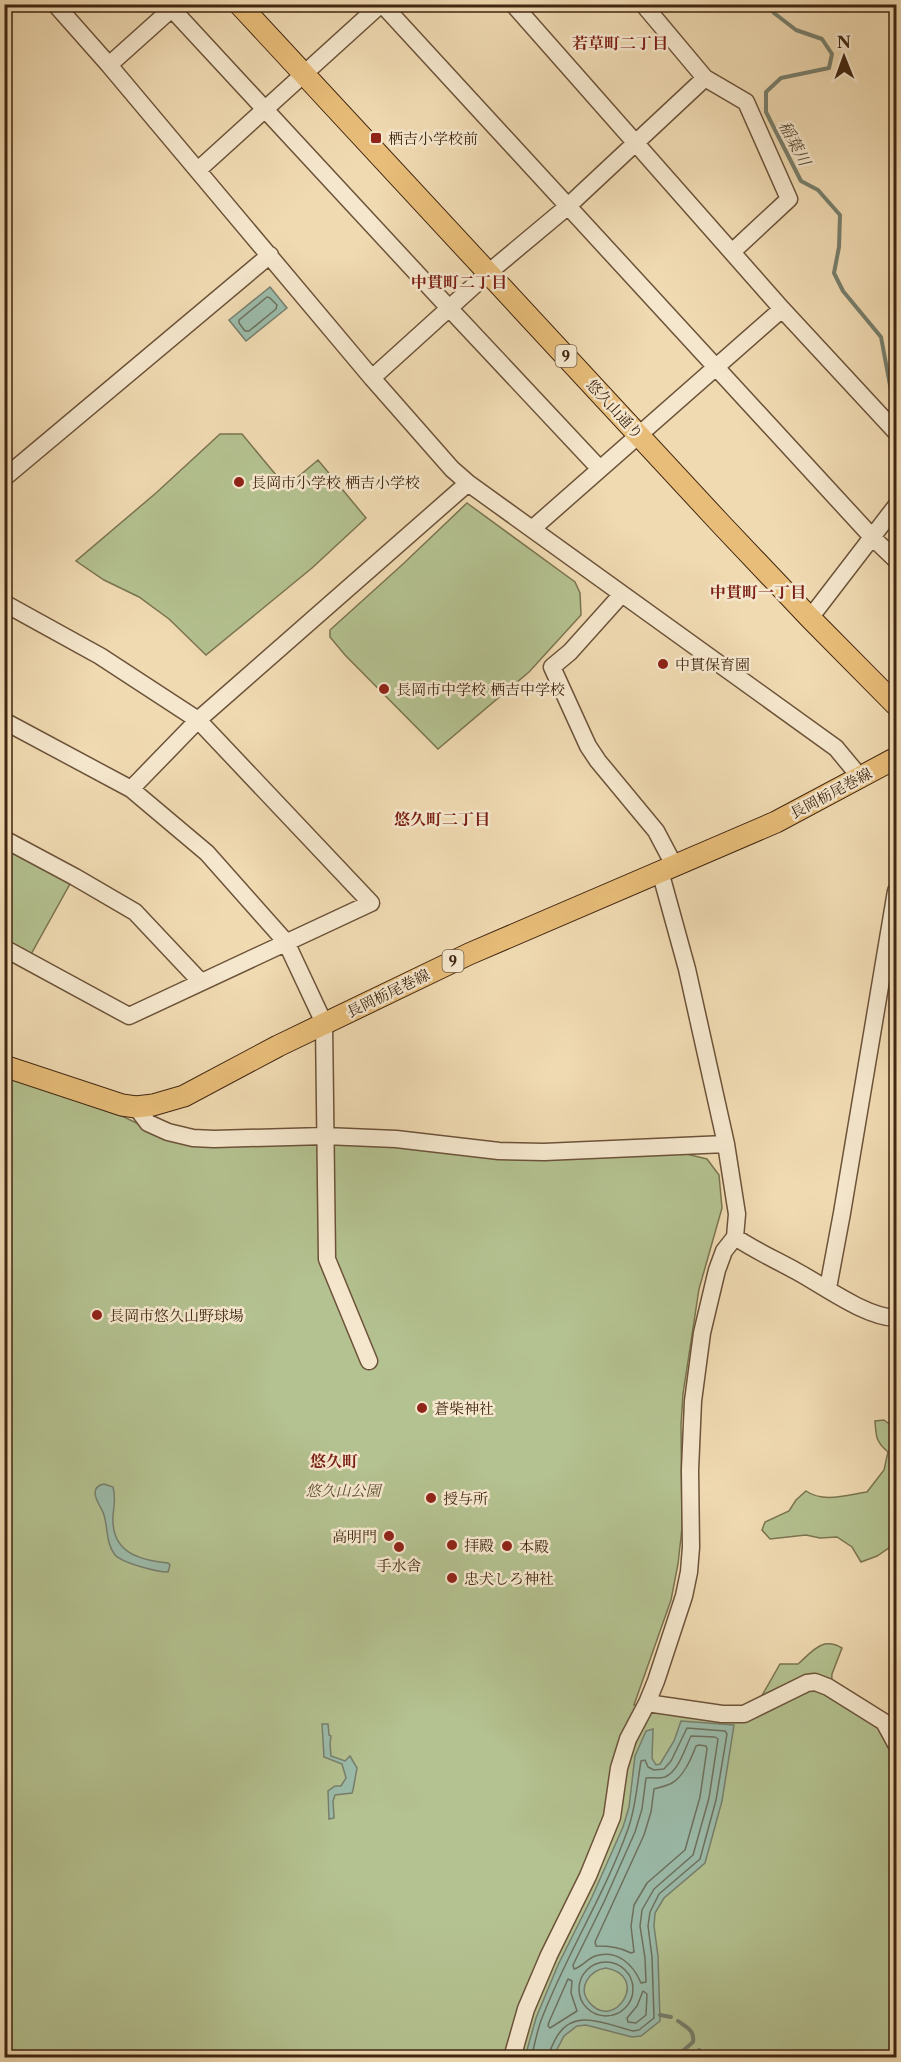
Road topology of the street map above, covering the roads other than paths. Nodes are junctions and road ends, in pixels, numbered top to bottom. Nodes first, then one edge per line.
1 (55, 4) edge
2 (238, 4) edge
3 (381, 4) edge
4 (513, 4) edge
5 (643, 4) edge
6 (175, 7) edge
7 (109, 65) junction
8 (303, 74) junction
9 (705, 78) junction
10 (264, 110) junction
11 (635, 142) junction
12 (198, 170) junction
13 (567, 207) junction
14 (732, 252) junction
15 (270, 255) junction
16 (488, 273) junction
17 (449, 308) junction
18 (782, 309) junction
19 (717, 366) junction
20 (372, 378) junction
21 (897, 432) edge
22 (639, 435) junction
23 (599, 468) junction
24 (4, 478) edge
25 (468, 483) junction
26 (897, 506) edge
27 (532, 529) junction
28 (873, 538) junction
29 (897, 560) edge
30 (622, 594) junction
31 (4, 603) edge
32 (810, 618) junction
33 (897, 705) edge
34 (198, 720) junction
35 (5, 721) edge
36 (897, 758) edge
37 (860, 777) junction
38 (131, 789) junction
39 (4, 839) edge
40 (667, 868) junction
41 (897, 891) edge
42 (286, 942) junction
43 (4, 948) edge
44 (200, 981) junction
45 (324, 1023) junction
46 (4, 1066) edge
47 (136, 1107) junction
48 (325, 1136) junction
49 (726, 1144) junction
50 (735, 1237) junction
51 (828, 1288) junction
52 (897, 1318) edge
53 (369, 1361) dead end
54 (647, 1703) junction
55 (897, 1744) edge
56 (512, 2058) edge

1 - 7 street
2 - 8 main road, 悠久山通り / 9
3 - 8 street
3 - 13 street
4 - 11 street
5 - 9 street
6 - 7 street
6 - 10 street
7 - 12 street
8 - 10 street
8 - 16 main road, 悠久山通り / 9
9 - 11 street
9 - 14 street
10 - 12 street
10 - 17 street
11 - 13 street
11 - 14 street
12 - 15 street
13 - 16 street
13 - 19 street
14 - 18 street
15 - 20 street
15 - 24 street
16 - 17 street
16 - 22 main road, 悠久山通り / 9
17 - 20 street
17 - 23 street
18 - 19 street
18 - 21 street
19 - 22 street
19 - 28 street
20 - 25 street
22 - 23 street
22 - 32 main road, 悠久山通り / 9
23 - 27 street
25 - 27 street
25 - 34 street
26 - 28 street
27 - 30 street
28 - 29 street
28 - 32 street
30 - 37 street
30 - 40 street
31 - 34 street
32 - 33 main road, 悠久山通り / 9
34 - 38 street
34 - 42 street
35 - 38 street
36 - 37 main road, 長岡栃尾巻線 / 9
37 - 40 main road, 長岡栃尾巻線 / 9
38 - 42 street
39 - 44 street
40 - 45 main road, 長岡栃尾巻線 / 9
40 - 49 street
41 - 51 street
42 - 44 street
42 - 45 street
43 - 44 street
45 - 47 main road, 長岡栃尾巻線 / 9
45 - 48 street
46 - 47 main road, 長岡栃尾巻線 / 9
47 - 48 street
48 - 49 street
48 - 53 street
49 - 50 street
50 - 51 street
50 - 54 street
51 - 52 street
54 - 55 street
54 - 56 street

